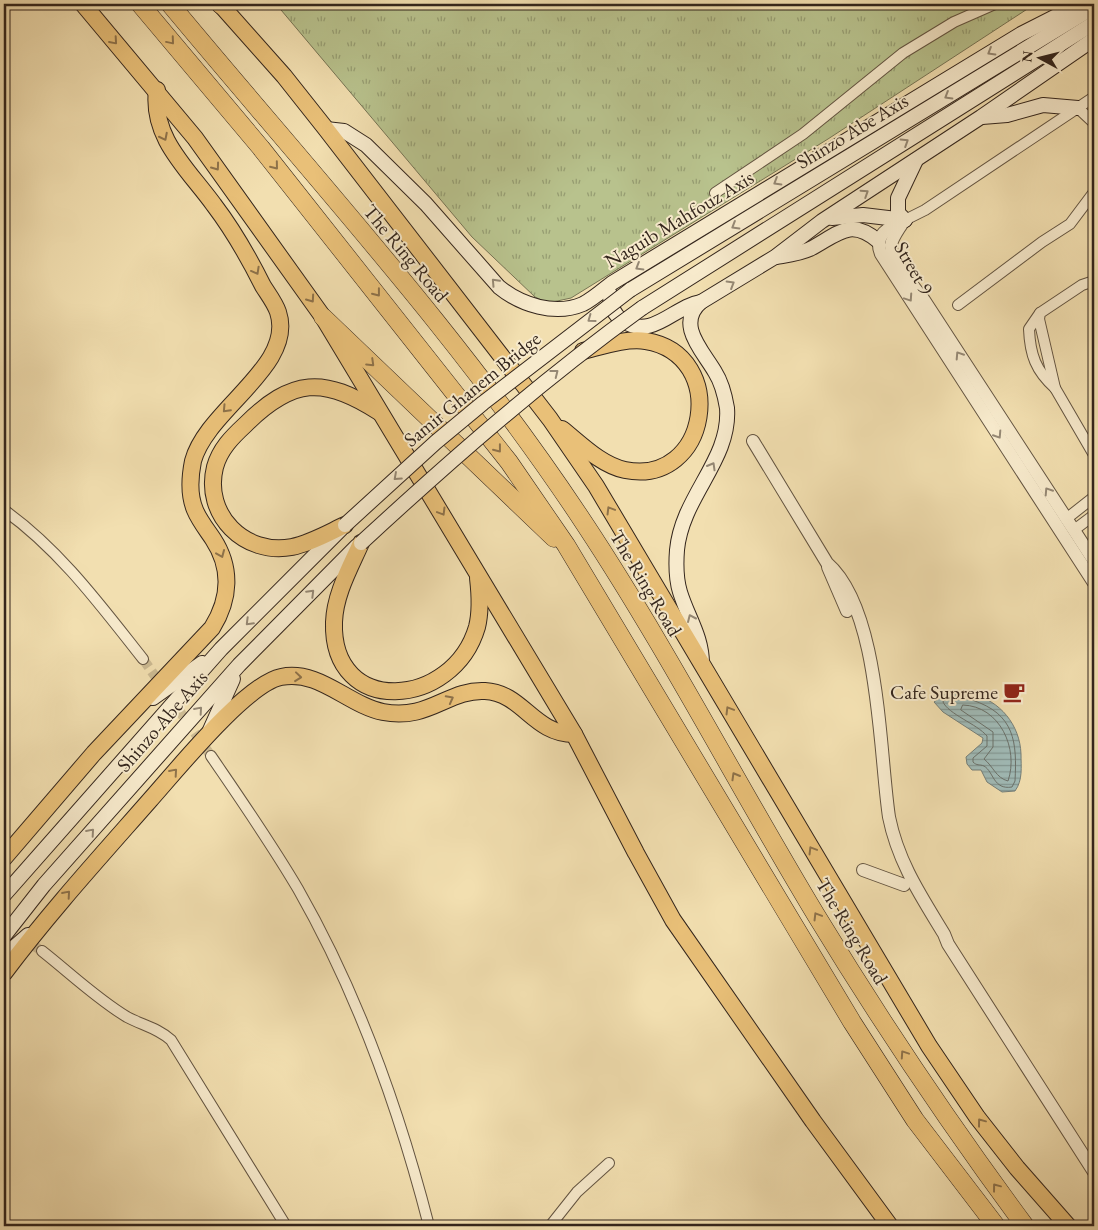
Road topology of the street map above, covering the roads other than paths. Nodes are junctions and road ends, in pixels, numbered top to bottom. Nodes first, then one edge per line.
1 (82, 4) edge
2 (140, 4) edge
3 (170, 4) edge
4 (220, 4) edge
5 (995, 4) edge
6 (1080, 4) edge
7 (1094, 7) edge
8 (1094, 23) edge
9 (1094, 39) edge
10 (157, 90) junction
11 (1094, 97) edge
12 (1078, 108) junction
13 (982, 117) junction
14 (1094, 123) edge
15 (326, 129) junction
16 (916, 160) junction
17 (1094, 192) edge
18 (716, 193) dead end
19 (905, 220) junction
20 (822, 221) junction
21 (878, 241) junction
22 (775, 257) junction
23 (1094, 281) edge
24 (612, 284) junction
25 (630, 290) joint
26 (700, 302) junction
27 (958, 305) dead end
28 (642, 308) joint
29 (323, 317) junction
30 (583, 351) junction
31 (383, 415) junction
32 (550, 419) junction
33 (753, 441) dead end
34 (1094, 455) edge
35 (1094, 497) edge
36 (4, 510) edge
37 (1094, 514) edge
38 (1066, 519) junction
39 (345, 525) junction
40 (1074, 530) junction
41 (361, 543) junction
42 (566, 545) junction
43 (1094, 561) edge
44 (478, 574) junction
45 (1094, 583) edge
46 (852, 612) junction
47 (222, 649) junction
48 (143, 659) tunnel mouth
49 (239, 665) junction
50 (702, 665) junction
51 (134, 710) junction
52 (574, 734) junction
53 (207, 735) junction
54 (211, 756) tunnel mouth
55 (4, 858) edge
56 (863, 870) dead end
57 (904, 885) junction
58 (4, 895) edge
59 (43, 921) junction
60 (4, 936) edge
61 (948, 944) junction
62 (42, 951) tunnel mouth
63 (4, 956) edge
64 (4, 973) edge
65 (609, 1163) dead end
66 (1094, 1172) edge
67 (286, 1226) edge
68 (429, 1226) edge
69 (550, 1226) edge
70 (890, 1226) edge
71 (996, 1226) edge
72 (1026, 1226) edge
73 (1068, 1226) edge

1 -> 10 highway
2 -> 42 highway
72 -> 3 highway, The Ring Road
4 - 15 highway, The Ring Road
5 - 18 street
6 -> 24 main road, Naguib Mahfouz Axis
7 -> 25 main road, Shinzo Abe Axis
28 -> 8 main road, Shinzo Abe Axis
9 - 13 main road
10 -> 29 highway
10 -> 51 highway
11 - 12 street
12 - 13 main road
12 - 14 street
12 - 19 street
13 - 16 main road
24 -> 15 main road, Naguib Mahfouz Axis
15 - 32 highway, The Ring Road
16 - 19 main road
20 -> 16 main road
17 - 27 street
19 - 20 main road
19 - 21 street, Street 9
38 -> 19 street, Street 9
20 - 22 main road
21 - 22 main road
21 -> 45 street, Street 9
26 -> 22 main road
23 - 34 street
24 - 26 main road
25 -> 39 main road, Samir Ghanem Bridge, bridge
50 -> 26 main road
28 - 30 main road, Samir Ghanem Bridge, bridge
29 - 31 highway
29 -> 42 highway
30 - 32 highway
41 -> 30 main road, Samir Ghanem Bridge, bridge
31 - 39 highway
31 -> 44 highway
50 -> 32 highway, The Ring Road
33 - 46 street
35 - 38 street
36 - 48 street
37 - 40 street
38 - 40 street, Street 9
39 -> 47 main road, Shinzo Abe Axis
40 - 43 street, Street 9
41 - 44 highway
49 -> 41 main road, Shinzo Abe Axis
42 - 71 highway
44 - 52 highway
46 - 57 street
46 - 61 street
47 - 51 main road
47 - 58 main road, Shinzo Abe Axis
49 - 53 main road
60 -> 49 main road, Shinzo Abe Axis
73 -> 50 highway, The Ring Road
51 - 55 highway
53 -> 52 highway
52 - 70 highway
59 -> 53 highway
54 - 68 street
56 - 57 street
57 - 61 street
59 - 63 main road
59 - 64 highway
61 - 66 street
62 - 67 street
65 - 69 street

